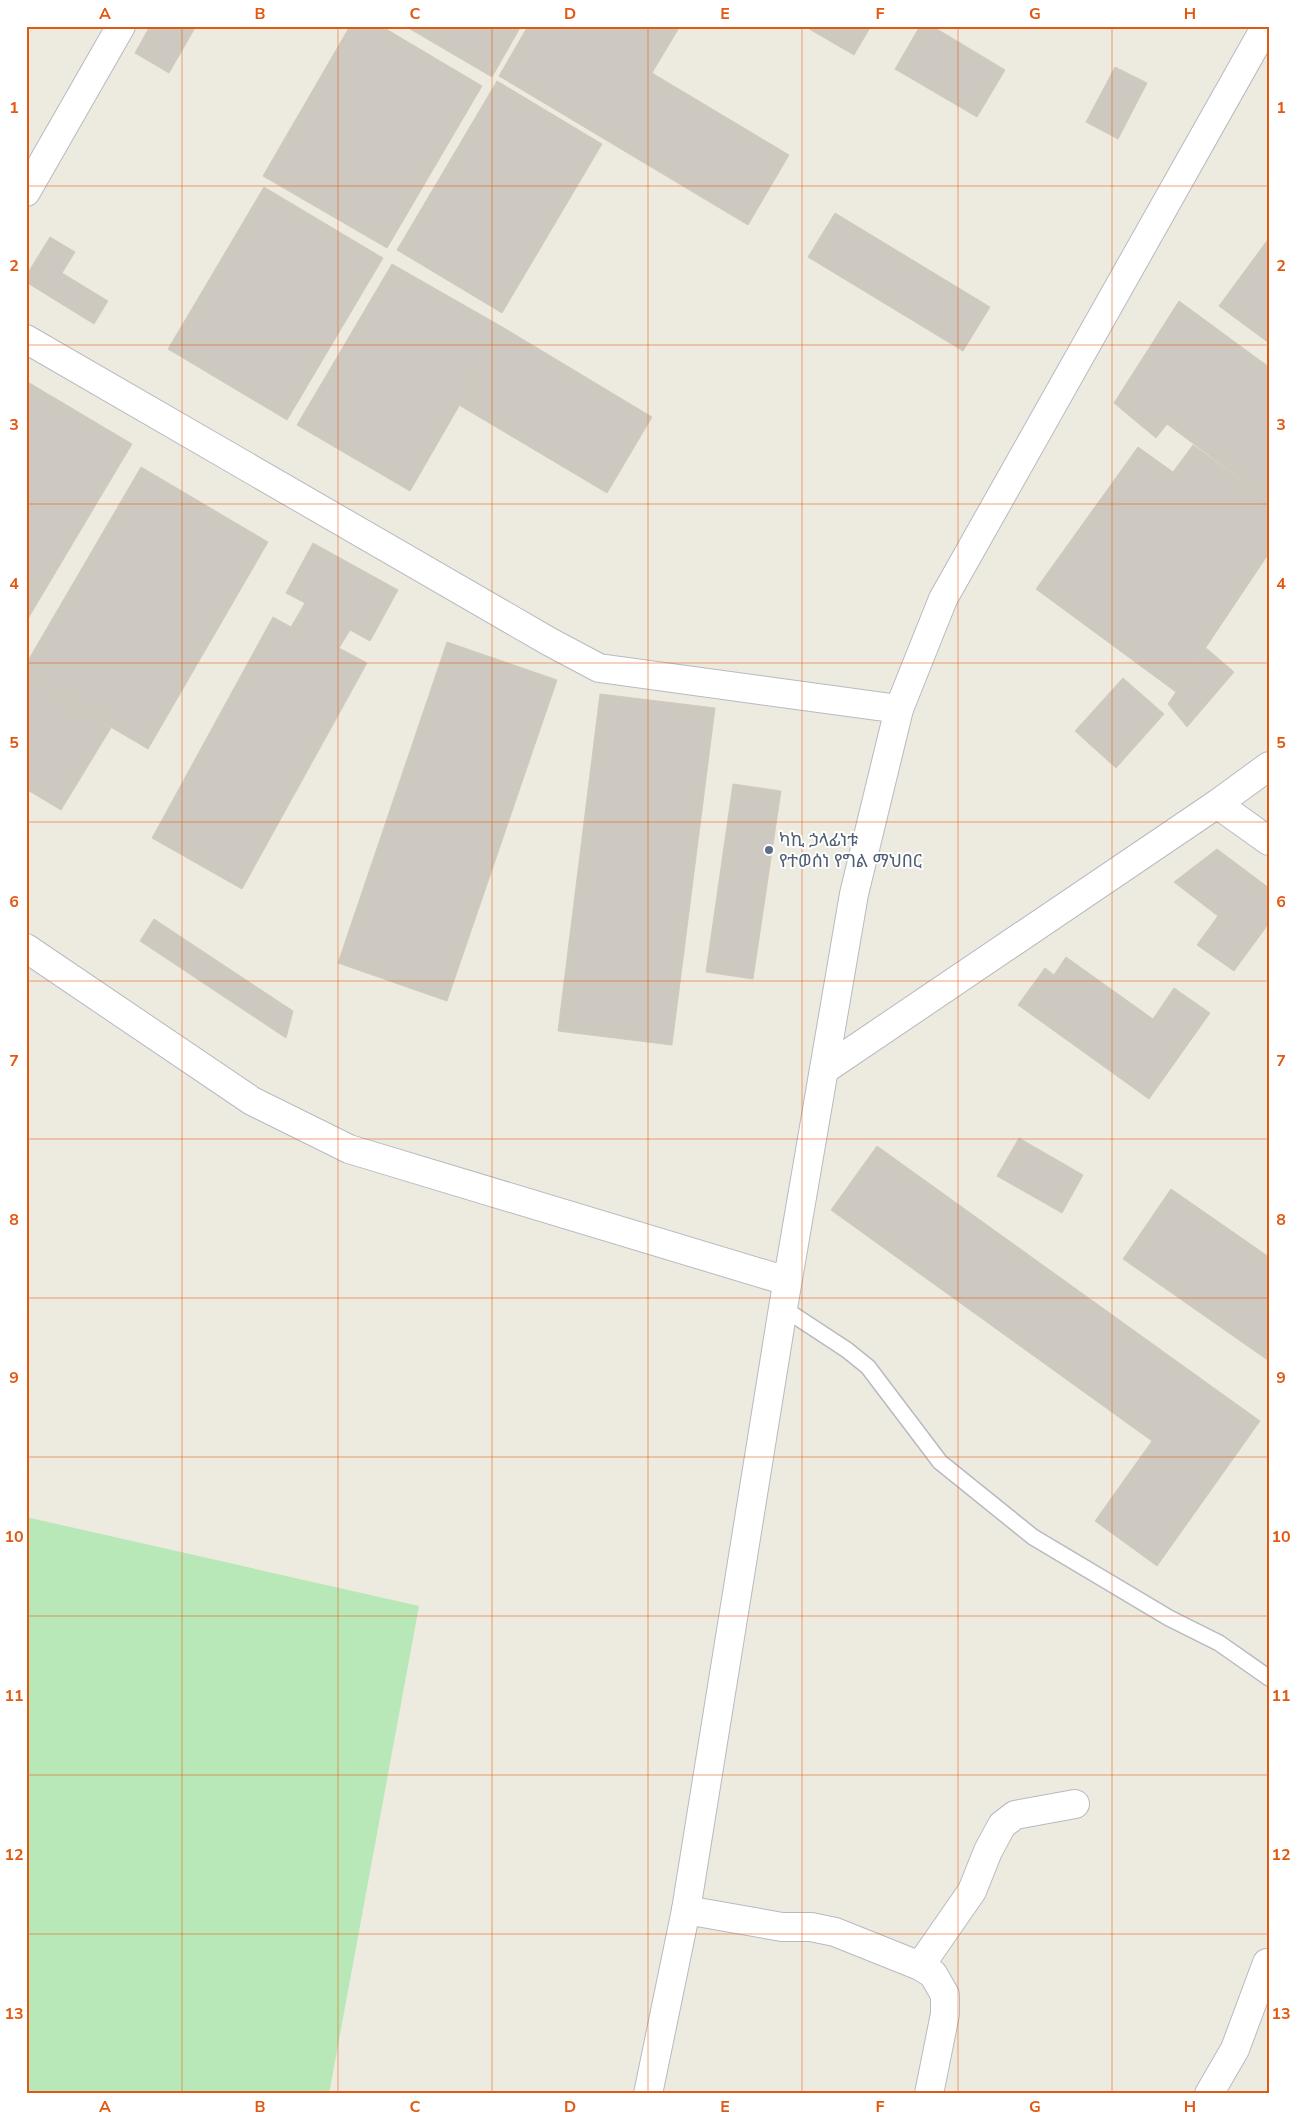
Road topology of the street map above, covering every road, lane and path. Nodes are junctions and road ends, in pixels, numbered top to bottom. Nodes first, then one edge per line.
1 (121, 26) edge
2 (1266, 26) edge
3 (26, 192) edge
4 (26, 339) edge
5 (899, 709) junction
6 (1269, 766) edge
7 (1217, 804) junction
8 (1269, 841) edge
9 (26, 948) edge
10 (824, 1070) junction
11 (787, 1281) junction
12 (783, 1308) junction
13 (1269, 1678) edge
14 (1075, 1804) dead end
15 (686, 1910) junction
16 (1267, 1963) dead end
17 (920, 1966) junction
18 (648, 2094) edge
19 (928, 2094) edge
20 (1209, 2094) edge

1 - 3 street
2 - 5 street
4 - 5 street
5 - 10 street
6 - 7 street
7 - 8 street
7 - 10 street
9 - 11 street
10 - 11 street
11 - 12 street
12 - 13 lane
12 - 15 street
14 - 17 street
15 - 17 street
15 - 18 street
16 - 20 street
17 - 19 street

